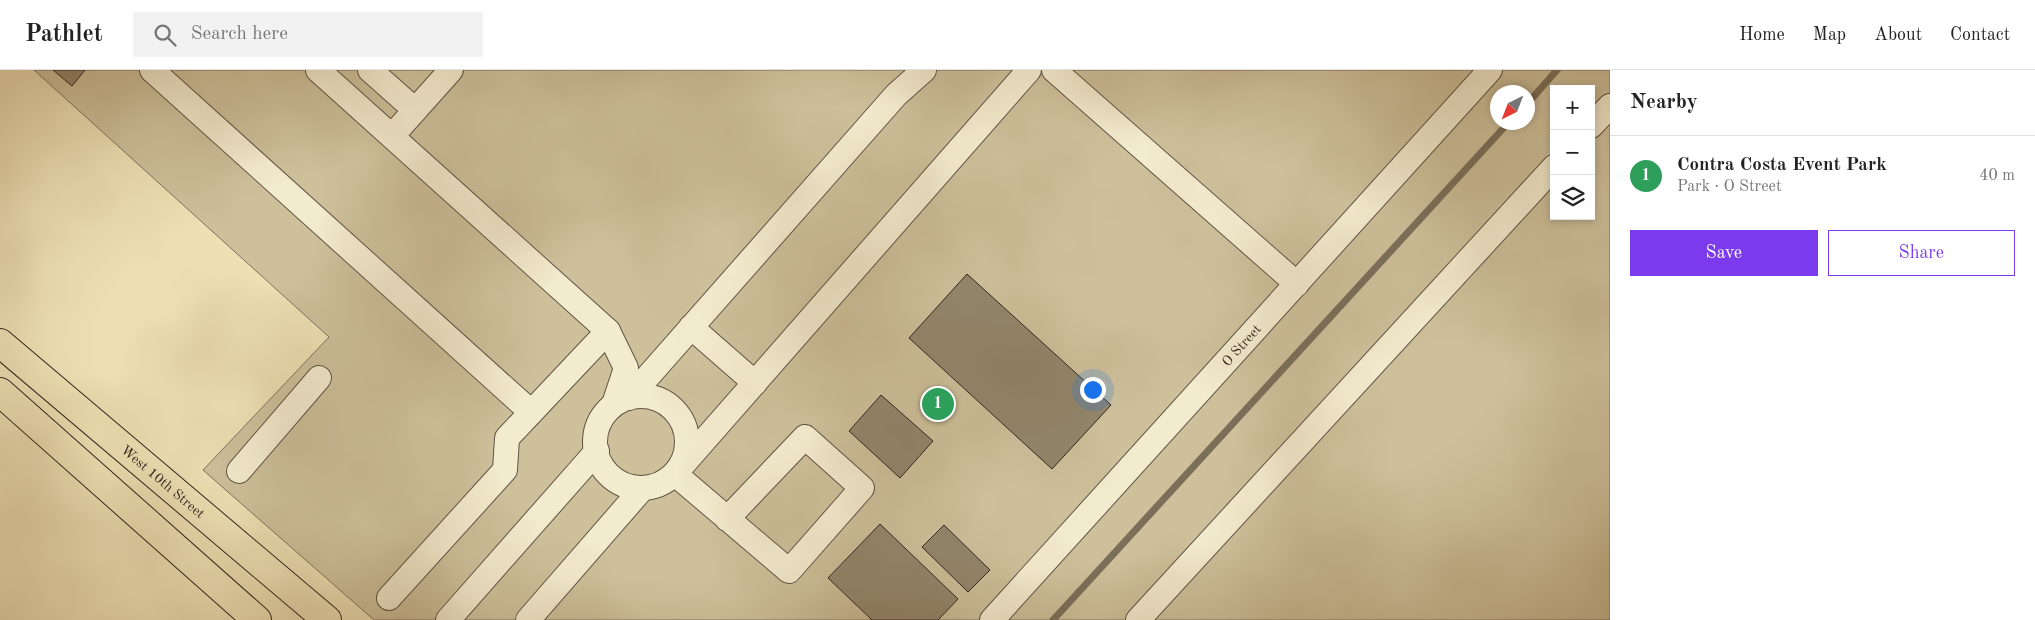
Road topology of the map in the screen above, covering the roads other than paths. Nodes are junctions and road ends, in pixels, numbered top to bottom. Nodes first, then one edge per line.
1 (152, 70) edge
2 (318, 70) edge
3 (370, 70) edge
4 (451, 70) edge
5 (924, 70) edge
6 (1029, 70) edge
7 (1054, 70) edge
8 (1490, 70) edge
9 (1610, 106) edge
10 (415, 110) junction
11 (1595, 122) edge
12 (392, 136) junction
13 (1550, 170) edge
14 (1297, 284) junction
15 (691, 327) junction
16 (608, 332) junction
17 (0, 343) edge
18 (319, 378) dead end
19 (755, 383) junction
20 (0, 392) edge
21 (622, 401) junction
22 (531, 412) junction
23 (596, 451) junction
24 (239, 470) dead end
25 (677, 471) junction
26 (642, 489) junction
27 (727, 519) junction
28 (389, 598) dead end
29 (257, 620) edge
30 (327, 620) edge
31 (448, 620) edge
32 (528, 620) edge
33 (992, 620) edge
34 (1138, 620) edge

1 - 22 street
2 - 12 street
3 - 10 street
4 - 10 street
5 - 15 street
6 - 19 street
7 - 14 street
8 - 14 street, O Street
9 - 11 street
10 - 12 street
12 - 16 street
13 - 34 street
14 - 33 street, O Street
15 - 19 street
15 - 21 street
16 - 21 street
16 - 22 street
17 - 30 main road, West 10th Street
18 - 24 street
19 - 25 street
20 - 29 main road
21 - 23 street
21 - 25 street
22 - 28 street
23 - 26 street
23 - 31 street
25 - 26 street
25 - 27 street
26 - 32 street
27 - 27 street

